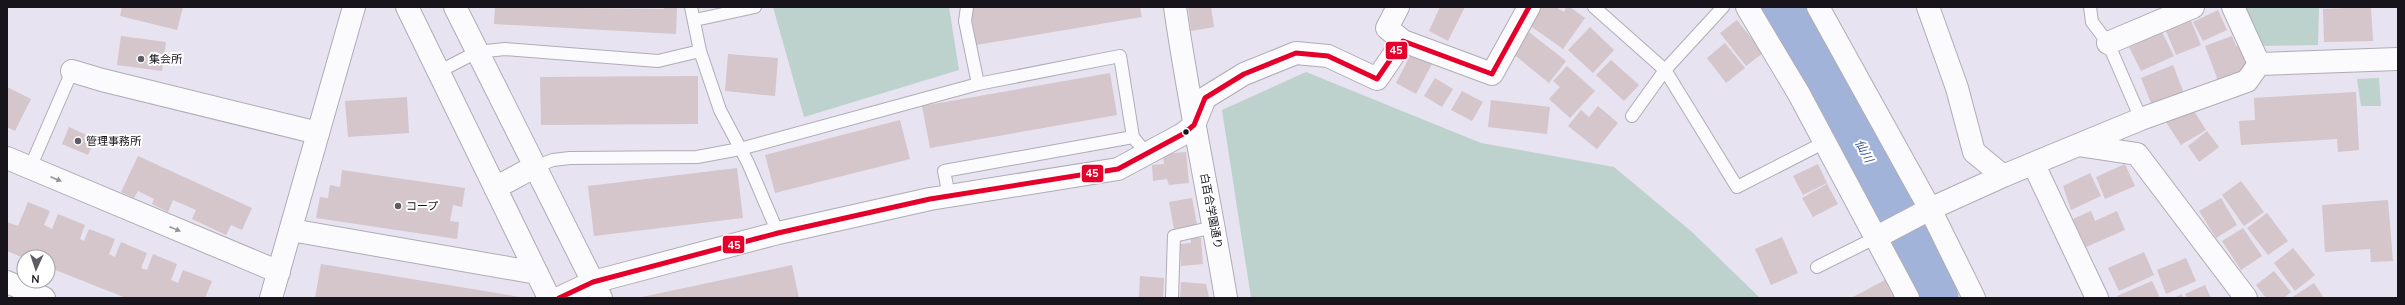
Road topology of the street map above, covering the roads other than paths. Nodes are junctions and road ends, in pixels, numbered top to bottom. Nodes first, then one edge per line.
1 (354, 7) edge
2 (407, 7) edge
3 (455, 7) edge
4 (691, 7) edge
5 (755, 7) edge
6 (967, 7) edge
7 (1175, 7) edge
8 (1398, 7) edge
9 (1529, 7) edge
10 (1594, 7) edge
11 (1724, 7) edge
12 (1747, 7) edge
13 (1818, 7) edge
14 (1928, 7) edge
15 (2090, 7) edge
16 (2193, 7) edge
17 (2233, 7) edge
18 (695, 20) junction
19 (1403, 41) junction
20 (2108, 43) junction
21 (700, 51) junction
22 (477, 52) junction
23 (2398, 59) edge
24 (2259, 64) junction
25 (1665, 70) junction
26 (72, 71) joint
27 (438, 72) junction
28 (978, 84) junction
29 (1632, 116) dead end
30 (2141, 118) junction
31 (1194, 125) junction
32 (318, 133) junction
33 (1826, 142) junction
34 (1139, 145) junction
35 (2078, 145) junction
36 (740, 149) junction
37 (7, 158) edge
38 (2034, 165) junction
39 (534, 167) junction
40 (30, 168) junction
41 (2003, 176) junction
42 (495, 188) junction
43 (949, 196) junction
44 (1925, 212) junction
45 (1214, 227) junction
46 (291, 230) junction
47 (778, 234) junction
48 (1882, 235) junction
49 (1817, 267) dead end
50 (279, 272) junction
51 (537, 273) junction
52 (7, 282) edge
53 (597, 290) edge
54 (44, 298) edge
55 (271, 298) edge
56 (549, 298) edge
57 (559, 298) edge
58 (1172, 298) edge
59 (1226, 298) edge
60 (1908, 298) edge
61 (1974, 298) edge
62 (2097, 298) edge
63 (2246, 298) edge

1 - 32 street
2 - 27 street
3 - 22 street
4 - 18 lane
5 - 18 lane
6 - 28 lane
7 - 31 street, 白百合学園通り
8 - 19 street
9 - 19 street
10 - 25 lane
11 - 25 lane
12 - 33 street
13 - 44 street
14 - 41 street
15 - 20 lane
16 - 20 street
17 - 24 street
18 - 21 lane
19 - 31 street
20 - 30 lane
21 - 22 lane
21 - 36 lane
22 - 27 lane
22 - 39 street
23 - 24 street
24 - 30 street
25 - 29 lane
25 - 33 lane
26 - 32 street
26 - 40 lane
27 - 42 street
28 - 34 lane
28 - 36 lane
30 - 35 street
31 - 34 street
31 - 45 street, 白百合学園通り
32 - 46 street
33 - 48 street
34 - 43 street
34 - 43 lane
35 - 38 street
35 - 63 street
36 - 39 lane
36 - 47 lane
37 - 40 street
38 - 41 street
38 - 62 street
39 - 42 street
39 - 53 street
40 -> 50 street
41 - 44 street
42 - 51 street
43 - 47 street
44 - 48 street
44 - 61 street
45 - 58 lane
45 - 59 street, 白百合学園通り
46 - 50 street
46 - 51 street
47 - 53 street
48 - 49 lane
48 - 60 street
50 - 55 street
51 - 56 street
52 - 54 street
53 - 57 street

